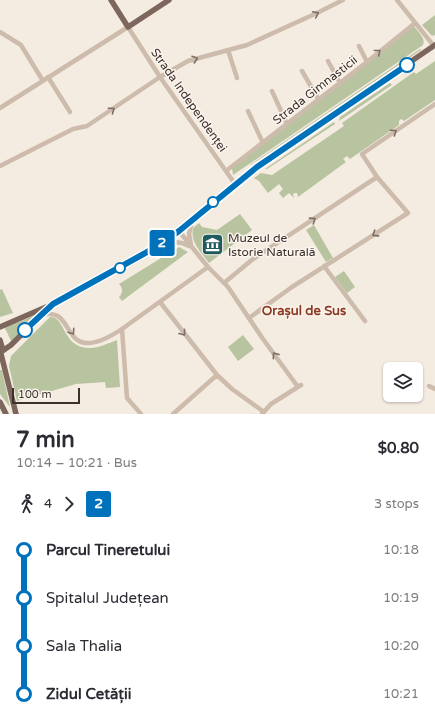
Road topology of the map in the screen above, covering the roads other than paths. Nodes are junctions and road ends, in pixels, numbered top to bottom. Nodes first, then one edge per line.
1 (111, 0) edge
2 (169, 0) edge
3 (343, 0) edge
4 (397, 0) edge
5 (415, 23) junction
6 (128, 27) junction
7 (0, 32) edge
8 (435, 45) edge
9 (358, 46) dead end
10 (228, 50) junction
11 (328, 61) dead end
12 (367, 62) junction
13 (302, 71) dead end
14 (48, 77) junction
15 (160, 77) junction
16 (237, 78) dead end
17 (43, 81) junction
18 (340, 83) junction
19 (272, 91) dead end
20 (319, 100) junction
21 (435, 104) edge
22 (0, 108) edge
23 (248, 111) dead end
24 (70, 112) dead end
25 (287, 124) junction
26 (263, 143) junction
27 (0, 166) edge
28 (226, 171) junction
29 (377, 178) junction
30 (235, 184) junction
31 (192, 220) junction
32 (179, 231) junction
33 (158, 246) junction
34 (192, 248) junction
35 (324, 266) junction
36 (208, 267) junction
37 (224, 283) junction
38 (160, 302) junction
39 (53, 304) junction
40 (41, 315) junction
41 (249, 318) junction
42 (365, 321) dead end
43 (0, 327) edge
44 (122, 329) junction
45 (0, 340) edge
46 (1, 354) edge
47 (217, 376) junction
48 (429, 386) dead end
49 (435, 389) edge
50 (0, 402) edge
51 (263, 413) edge
52 (6, 414) edge
53 (16, 414) edge
54 (141, 414) edge
55 (174, 414) edge

1 - 6 main road
2 - 6 main road
10 -> 3 street
4 - 5 street
5 - 8 street
12 -> 5 street, Strada Gimnasticii
6 - 14 street
6 - 15 street, Strada Independenței
7 - 17 street
8 - 30 main road
9 - 12 street
15 -> 10 street
10 - 16 street
11 - 18 street
12 - 18 street, Strada Gimnasticii
13 - 20 street
14 - 17 street
14 - 24 street
27 -> 15 street
15 - 28 street, Strada Independenței
17 - 22 street
18 - 20 street, Strada Gimnasticii
19 - 25 street
20 - 25 street, Strada Gimnasticii
29 -> 21 street
23 - 26 street
25 - 26 street, Strada Gimnasticii
26 - 28 street, Strada Gimnasticii
28 - 30 street, Strada Independenței
29 -> 35 street
37 -> 29 street
30 - 31 main road
31 - 32 main road
31 - 34 street
32 - 33 main road
32 - 34 street
33 - 34 street
33 - 39 main road
34 - 36 street
35 - 41 street
35 - 42 street
36 - 37 street
36 - 38 street
37 - 41 street
38 - 44 street
38 -> 47 street
39 - 40 main road
39 - 43 main road
40 -> 44 street
40 - 46 main road
51 -> 41 street
44 - 54 street
45 - 46 main road
46 - 53 main road
47 - 51 street
47 - 55 street
48 - 49 street
50 - 52 main road

